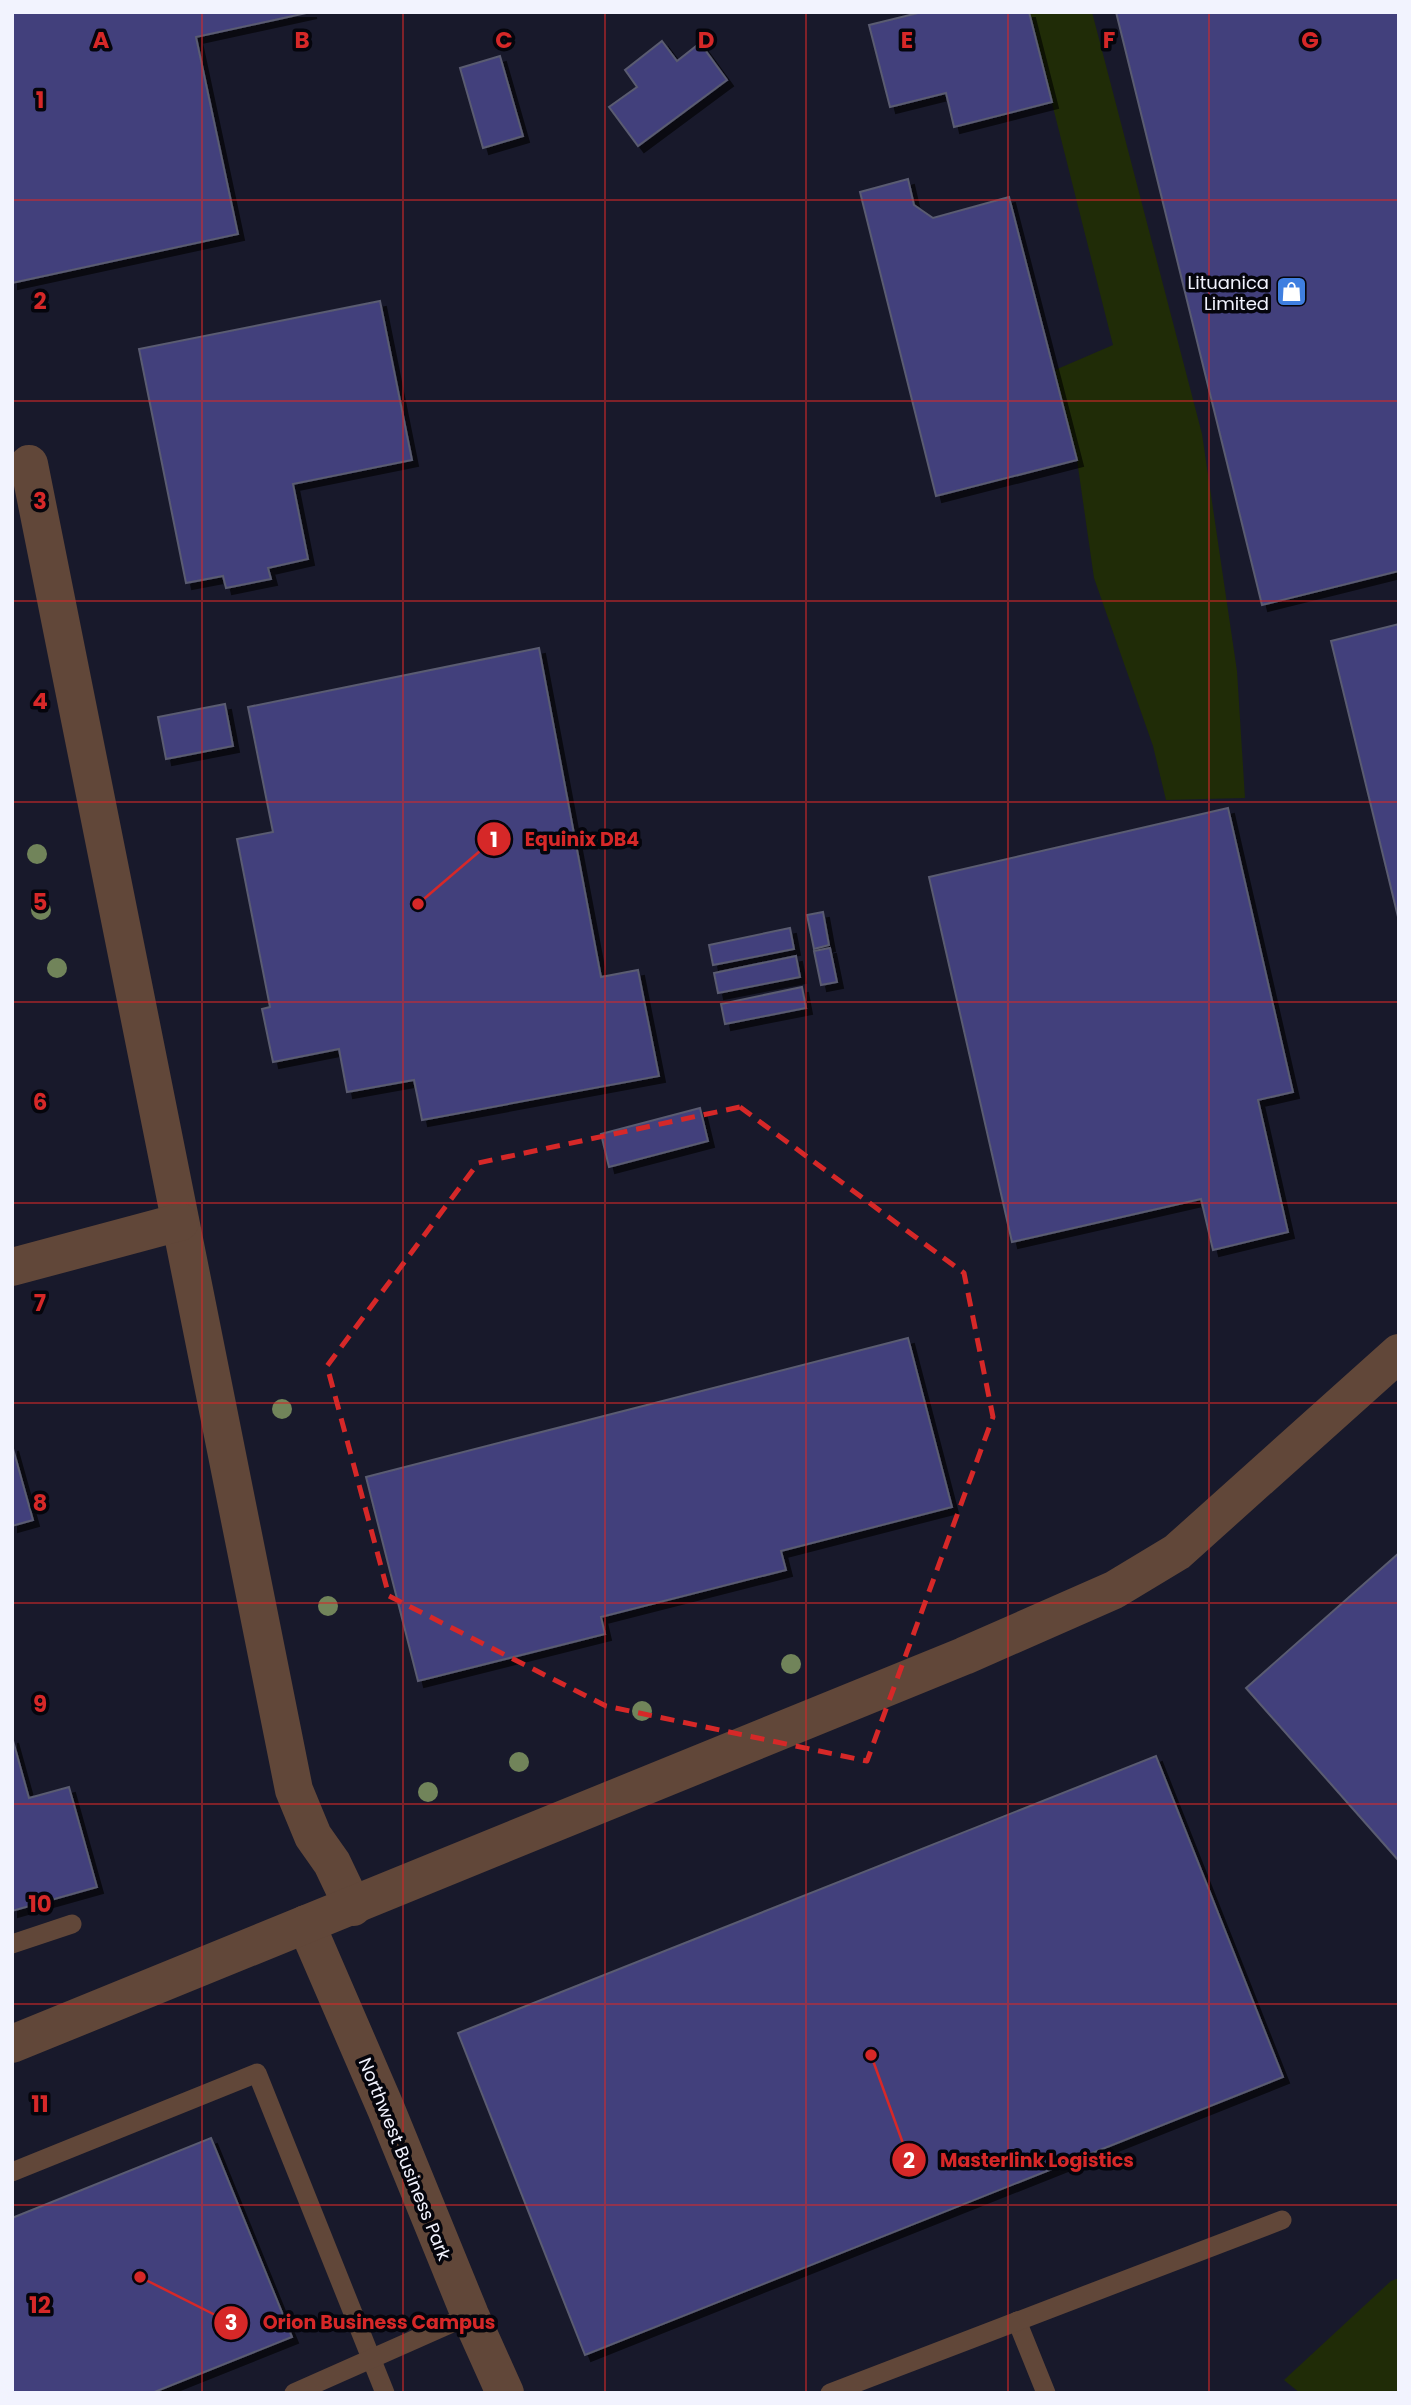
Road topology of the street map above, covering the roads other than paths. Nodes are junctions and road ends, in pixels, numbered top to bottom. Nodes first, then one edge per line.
1 (20, 466) edge
2 (180, 1222) junction
3 (12, 1267) edge
4 (1399, 1353) edge
5 (353, 1907) junction
6 (72, 1924) dead end
7 (306, 1924) junction
8 (12, 1944) edge
9 (12, 2044) edge
10 (12, 2172) edge
11 (1282, 2220) dead end
12 (470, 2315) junction
13 (1017, 2321) junction
14 (373, 2359) junction
15 (294, 2393) edge
16 (386, 2393) edge
17 (505, 2393) edge
18 (830, 2393) edge
19 (1046, 2393) edge

1 - 2 street
2 - 3 street
2 - 5 street
4 - 5 street
5 - 7 street
6 - 8 lane
7 - 9 street
7 - 12 street, Northwest Business Park
10 - 14 lane
11 - 13 lane
12 - 14 lane
12 - 17 street, Northwest Business Park
13 - 18 lane
13 - 19 lane
14 - 15 lane
14 - 16 lane

